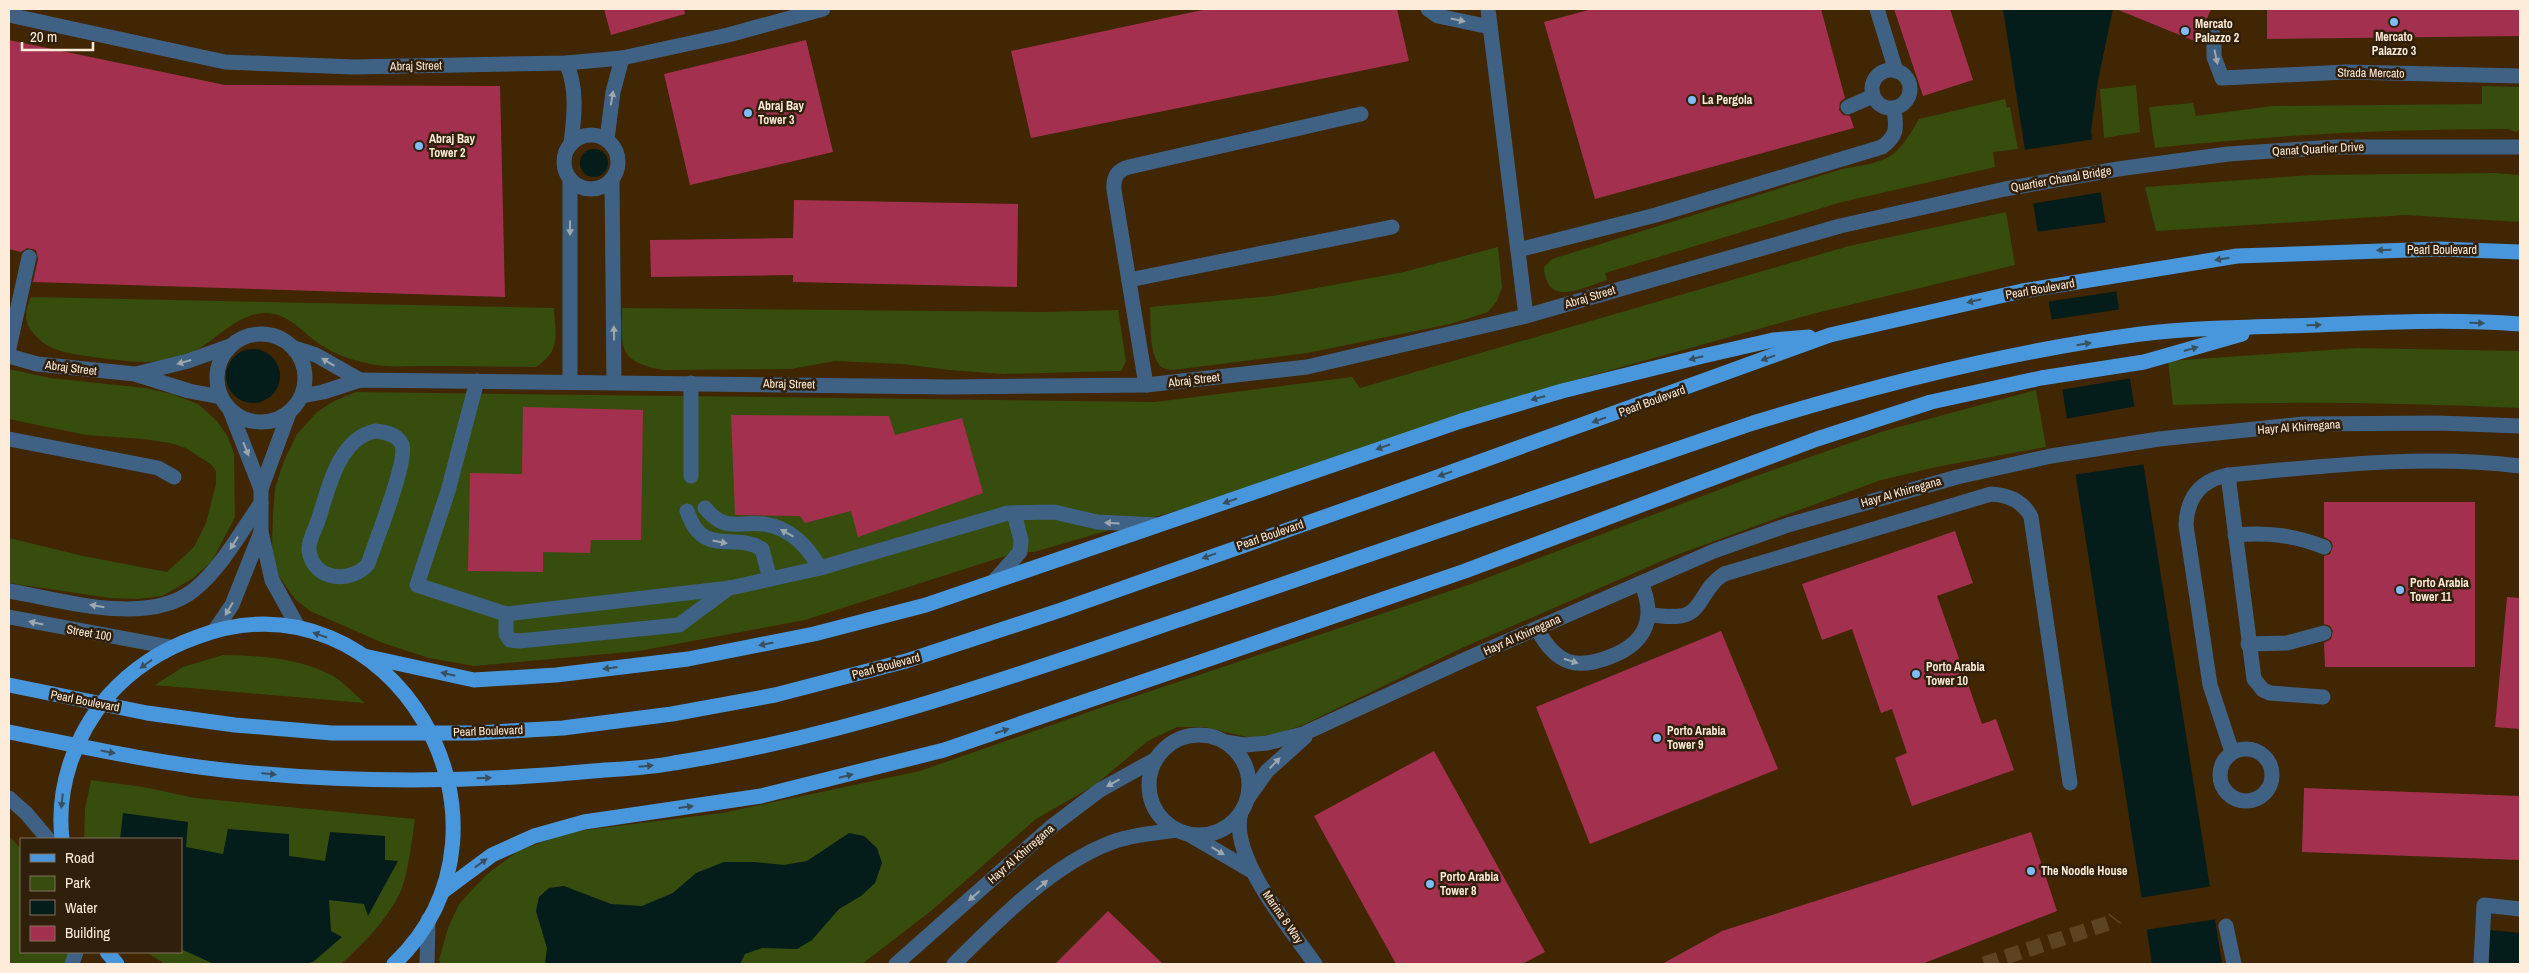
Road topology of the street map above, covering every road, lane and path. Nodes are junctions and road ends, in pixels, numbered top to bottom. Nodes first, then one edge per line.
1 (823, 9) edge
2 (1428, 9) edge
3 (1488, 9) edge
4 (1877, 9) edge
5 (9, 15) edge
6 (1490, 27) junction
7 (2214, 36) dead end
8 (622, 58) junction
9 (566, 63) junction
10 (1896, 71) junction
11 (2520, 76) edge
12 (1873, 96) junction
13 (1848, 107) dead end
14 (1894, 108) junction
15 (1361, 114) dead end
16 (607, 139) junction
17 (571, 144) junction
18 (2520, 147) edge
19 (2118, 169) joint
20 (570, 180) junction
21 (612, 180) junction
22 (2005, 189) joint
23 (1392, 227) dead end
24 (1518, 250) junction
25 (2520, 252) edge
26 (29, 257) dead end
27 (1129, 280) junction
28 (1526, 316) junction
29 (2520, 324) edge
30 (2266, 327) junction
31 (1830, 335) junction
32 (230, 346) junction
33 (9, 348) edge
34 (294, 348) junction
35 (9, 356) edge
36 (134, 374) junction
37 (360, 380) junction
38 (477, 381) junction
39 (614, 381) junction
40 (570, 382) junction
41 (691, 383) junction
42 (1146, 385) junction
43 (302, 396) junction
44 (221, 397) junction
45 (230, 410) junction
46 (289, 413) junction
47 (2520, 426) edge
48 (9, 439) edge
49 (2520, 466) edge
50 (333, 474) joint
51 (2228, 475) junction
52 (691, 476) dead end
53 (174, 477) dead end
54 (261, 496) junction
55 (705, 508) dead end
56 (687, 511) dead end
57 (1014, 513) junction
58 (1160, 525) junction
59 (261, 532) junction
60 (2235, 535) junction
61 (2324, 547) dead end
62 (820, 568) junction
63 (770, 578) junction
64 (994, 582) junction
65 (1641, 583) junction
66 (730, 588) junction
67 (9, 591) edge
68 (506, 614) junction
69 (1648, 615) junction
70 (9, 618) edge
71 (298, 627) junction
72 (1537, 629) junction
73 (215, 630) junction
74 (2324, 633) dead end
75 (2248, 644) junction
76 (170, 647) junction
77 (364, 656) junction
78 (9, 685) edge
79 (2323, 697) dead end
80 (1320, 726) junction
81 (9, 732) edge
82 (1225, 742) junction
83 (2232, 752) dead end
84 (1156, 759) junction
85 (2070, 783) dead end
86 (9, 798) edge
87 (1243, 807) junction
88 (1182, 832) junction
89 (47, 838) edge
90 (62, 838) edge
91 (1250, 870) junction
92 (442, 892) junction
93 (2520, 909) edge
94 (428, 920) junction
95 (2226, 926) dead end
96 (108, 953) edge
97 (117, 964) edge
98 (394, 964) edge
99 (427, 964) edge
100 (896, 964) edge
101 (954, 964) edge
102 (1315, 964) edge
103 (2234, 964) edge
104 (2481, 964) edge

1 - 8 street, Abraj Street
2 -> 6 street
3 - 6 street
4 - 10 street
5 - 9 street, Abraj Street
6 - 24 street
7 -> 11 street, Strada Mercato
8 - 9 street, Abraj Street
16 -> 8 street
9 - 17 street
10 - 12 street
10 - 14 street
12 - 13 street
12 - 14 street
14 - 24 street
15 - 27 street
16 - 17 street
16 - 21 street
17 - 20 street
18 - 19 street, Qanat Quartier Drive
19 - 22 street, Quartier Chanal Bridge
20 - 21 street
20 -> 40 street
39 -> 21 street
22 - 28 street, Abraj Street
23 - 27 street
24 - 28 street
25 -> 31 main road, Pearl Boulevard
26 - 33 street
27 - 42 street
28 - 42 street, Abraj Street
30 -> 29 main road
81 -> 30 main road
92 -> 30 main road
31 -> 58 main road
31 -> 78 main road, Pearl Boulevard
32 - 34 street
32 -> 36 street, Abraj Street
32 - 44 street
37 -> 34 street, Abraj Street
34 - 43 street
35 - 36 street, Abraj Street
36 - 44 street, Abraj Street
37 - 38 street, Abraj Street
37 - 43 street, Abraj Street
38 - 40 street, Abraj Street
38 - 68 street
39 - 40 street, Abraj Street
39 - 41 street, Abraj Street
41 - 42 street, Abraj Street
41 - 52 street
43 - 46 street
44 - 45 street
45 - 46 street
45 -> 54 street
46 - 54 street
47 - 65 street, Hayr Al Khirregana
48 - 53 street
49 - 51 street
50 - 50 street
51 - 60 street
51 - 83 street
54 - 59 street
54 -> 67 street
62 -> 55 street
56 -> 63 street
58 -> 57 street
57 - 62 street
57 - 64 street
58 - 64 main road
59 - 71 street
59 -> 73 street
60 - 61 street
60 - 75 street
62 - 63 street
63 - 66 street
64 -> 77 main road
65 - 69 street
65 - 72 street, Hayr Al Khirregana
66 - 68 street
66 - 68 street
72 -> 69 street
69 - 85 street
76 -> 70 street, Street 100
71 - 73 main road
77 -> 71 main road
72 - 80 street, Hayr Al Khirregana
73 - 76 main road
74 - 75 street
75 - 79 street
76 -> 90 main road
77 - 92 main road
80 - 82 street, Hayr Al Khirregana
87 -> 80 street, Hayr Al Khirregana
82 - 84 street
82 - 87 street
84 - 88 street
84 -> 100 street, Hayr Al Khirregana
86 - 89 street
87 - 88 street
87 - 91 street, Marina 8 Way
88 -> 91 street, Marina 8 Way
101 -> 88 street
91 - 102 street, Marina 8 Way
92 - 94 main road
93 - 104 street
94 - 98 main road
94 - 99 street
95 - 103 street
96 - 97 main road

